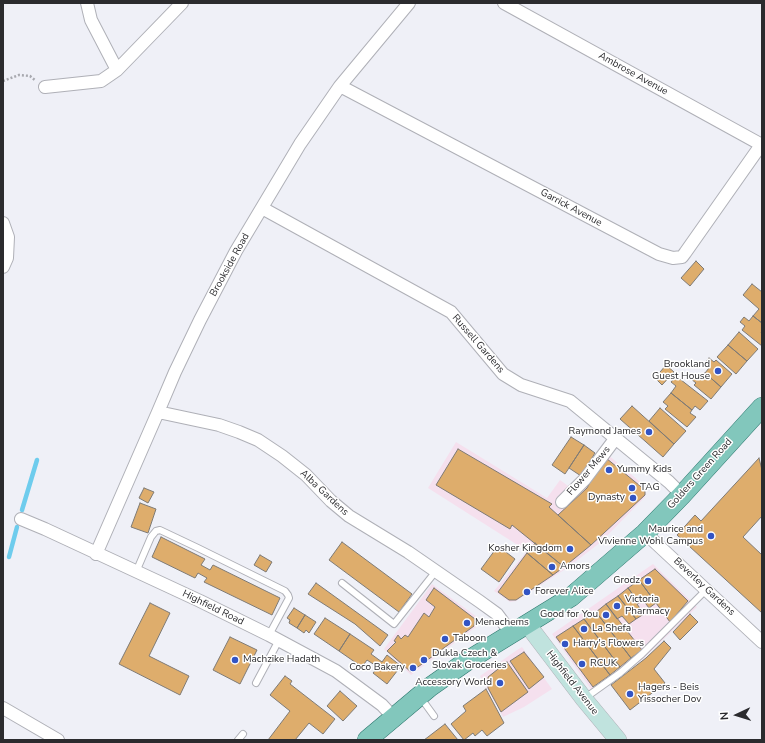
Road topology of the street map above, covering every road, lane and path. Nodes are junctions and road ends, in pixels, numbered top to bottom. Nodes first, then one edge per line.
1 (87, 3) edge
2 (182, 3) edge
3 (409, 3) edge
4 (504, 3) edge
5 (117, 70) junction
6 (3, 81) edge
7 (340, 86) junction
8 (45, 87) joint
9 (761, 145) edge
10 (262, 208) junction
11 (3, 223) edge
12 (3, 267) edge
13 (158, 412) junction
14 (759, 414) edge
15 (615, 439) junction
16 (682, 495) junction
17 (562, 502) dead end
18 (21, 519) dead end
19 (645, 532) junction
20 (96, 554) junction
21 (436, 571) junction
22 (136, 572) junction
23 (342, 583) dead end
24 (706, 590) junction
25 (519, 629) junction
26 (274, 638) junction
27 (762, 642) edge
28 (256, 683) dead end
29 (419, 696) junction
30 (584, 699) junction
31 (3, 708) edge
32 (434, 716) dead end
33 (394, 718) junction
34 (243, 734) dead end
35 (58, 740) edge
36 (238, 740) edge
37 (367, 740) edge
38 (618, 740) edge

1 - 5 street
2 - 5 street
3 - 7 street, Brookside Road
4 - 9 street, Ambrose Avenue
5 - 8 street
6 - 8 path
7 - 9 street, Garrick Avenue
7 - 10 street, Brookside Road
10 - 13 street, Brookside Road
10 - 15 street, Russell Gardens
11 - 12 street
13 - 20 street, Brookside Road
13 - 21 street, Alba Gardens
14 - 16 main road, Golders Green Road
15 - 16 street, Russell Gardens
15 - 17 street, Flower Mews
16 - 19 main road, Golders Green Road
18 - 20 street, Highfield Road
19 - 24 street, Beverley Gardens
19 - 25 main road, Golders Green Road
20 - 22 street, Highfield Road
21 - 23 lane
21 - 25 street, Alba Gardens
22 - 26 street, Highfield Road
22 - 26 lane
24 - 27 street, Beverley Gardens
24 - 30 lane
25 - 29 main road, Golders Green Road
25 - 30 street, Highfield Avenue
26 - 28 lane
26 - 33 street, Highfield Road
29 - 32 lane
29 - 33 main road, Golders Green Road
30 - 38 street, Highfield Avenue
31 - 35 street
33 - 37 main road, Golders Green Road
34 - 36 lane

